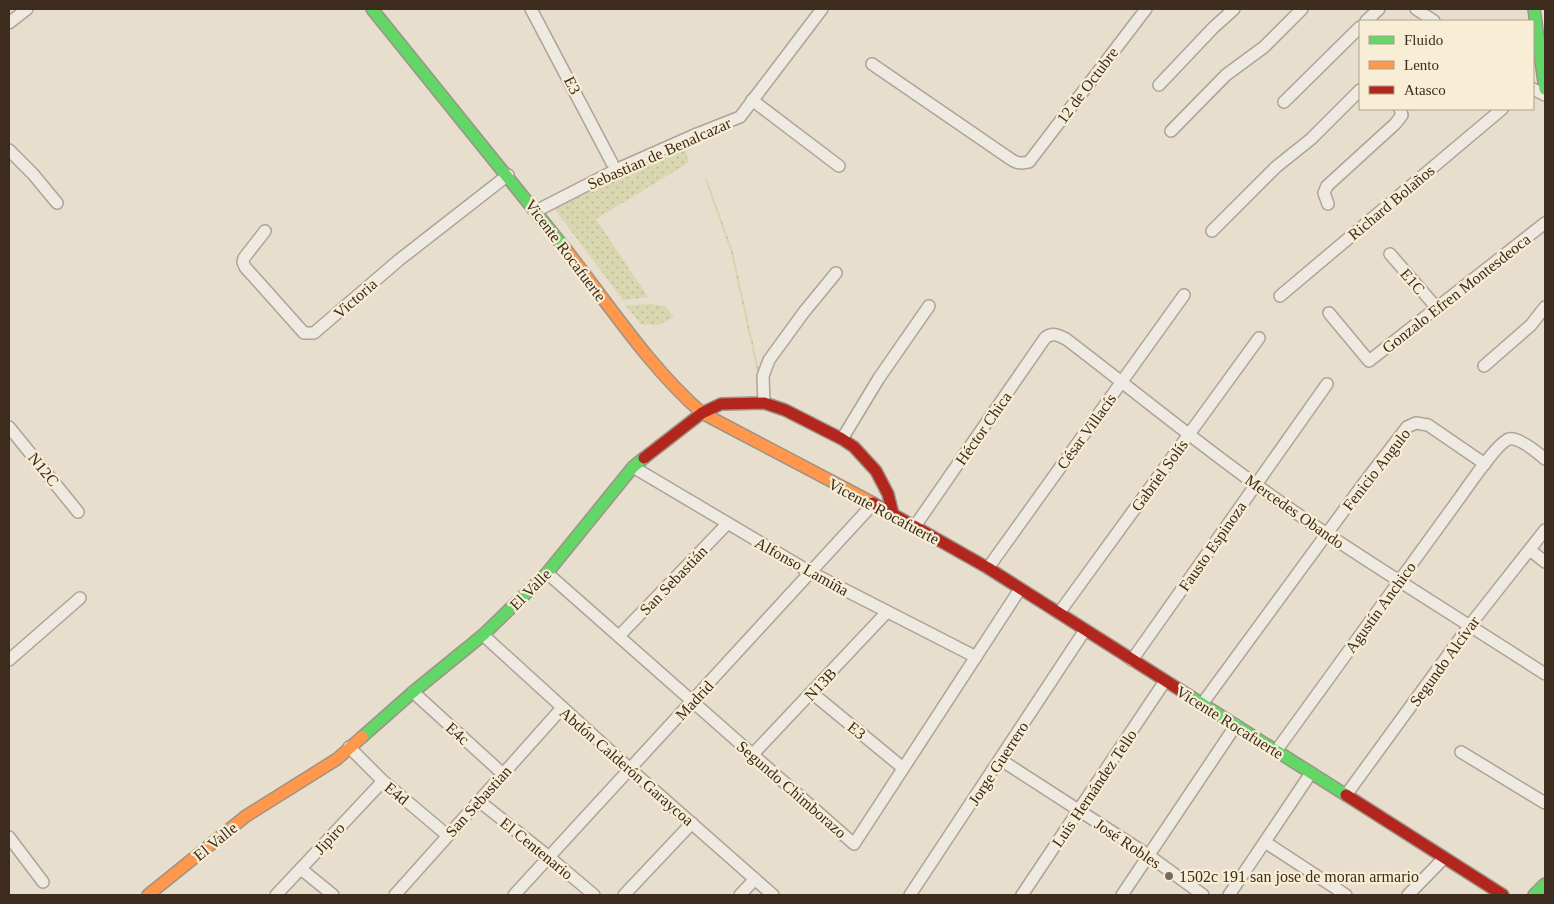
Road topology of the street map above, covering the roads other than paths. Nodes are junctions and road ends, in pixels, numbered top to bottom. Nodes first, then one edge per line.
1 (27, 9) edge
2 (372, 9) edge
3 (531, 9) edge
4 (822, 9) edge
5 (1146, 9) edge
6 (1234, 9) edge
7 (1302, 9) edge
8 (1379, 9) edge
9 (1416, 9) edge
10 (1534, 9) edge
11 (1367, 20) edge
12 (1432, 20) edge
13 (9, 23) edge
14 (1359, 28) edge
15 (872, 64) dead end
16 (1159, 84) dead end
17 (1545, 89) edge
18 (1359, 91) edge
19 (752, 100) junction
20 (1284, 102) dead end
21 (1400, 110) edge
22 (1501, 110) edge
23 (1171, 131) dead end
24 (9, 150) edge
25 (612, 163) dead end
26 (839, 166) dead end
27 (508, 175) junction
28 (56, 203) dead end
29 (1328, 204) dead end
30 (536, 211) junction
31 (1545, 223) edge
32 (265, 231) dead end
33 (1212, 231) dead end
34 (1390, 254) dead end
35 (836, 273) dead end
36 (1184, 295) dead end
37 (1280, 296) dead end
38 (929, 306) dead end
39 (1545, 306) edge
40 (1436, 307) junction
41 (1329, 313) dead end
42 (1055, 334) joint
43 (1259, 338) dead end
44 (1484, 366) dead end
45 (1122, 382) junction
46 (1327, 384) dead end
47 (764, 403) junction
48 (702, 412) junction
49 (9, 427) edge
50 (1189, 434) junction
51 (18, 438) junction
52 (842, 439) junction
53 (9, 446) edge
54 (1545, 459) edge
55 (1485, 464) junction
56 (633, 468) junction
57 (1255, 484) junction
58 (873, 504) junction
59 (78, 512) dead end
60 (893, 514) junction
61 (726, 524) junction
62 (915, 526) junction
63 (1545, 530) edge
64 (1327, 533) junction
65 (1530, 550) junction
66 (1545, 562) edge
67 (988, 568) junction
68 (810, 572) junction
69 (547, 573) junction
70 (1398, 581) junction
71 (1020, 589) junction
72 (80, 598) dead end
73 (887, 612) junction
74 (1059, 613) junction
75 (1470, 625) junction
76 (1085, 630) junction
77 (483, 635) junction
78 (619, 636) junction
79 (976, 657) junction
80 (9, 660) edge
81 (1132, 660) junction
82 (1545, 674) edge
83 (1165, 681) junction
84 (413, 692) junction
85 (812, 693) junction
86 (692, 701) junction
87 (1202, 704) junction
88 (562, 708) junction
89 (1236, 725) junction
90 (349, 747) junction
91 (1276, 751) junction
92 (1461, 752) dead end
93 (753, 754) junction
94 (1001, 760) junction
95 (903, 768) junction
96 (630, 769) junction
97 (1311, 773) junction
98 (503, 774) junction
99 (382, 782) junction
100 (1346, 795) junction
101 (479, 801) junction
102 (1545, 803) edge
103 (1080, 810) junction
104 (692, 823) junction
105 (447, 835) junction
106 (9, 837) edge
107 (1265, 842) junction
108 (1148, 855) junction
109 (549, 857) junction
110 (1444, 858) junction
111 (301, 869) junction
112 (755, 879) junction
113 (43, 882) dead end
114 (1545, 884) edge
115 (148, 895) edge
116 (276, 895) edge
117 (333, 895) edge
118 (396, 895) edge
119 (514, 895) edge
120 (594, 895) edge
121 (624, 895) edge
122 (740, 895) edge
123 (773, 895) edge
124 (910, 895) edge
125 (1022, 895) edge
126 (1122, 895) edge
127 (1203, 895) edge
128 (1229, 895) edge
129 (1346, 895) edge
130 (1408, 895) edge
131 (1504, 895) edge
132 (1534, 895) edge

1 - 13 street
2 - 27 street, Vicente Rocafuerte
3 - 25 street, E3
4 - 19 street, Sebastian de Benalcazar
5 - 15 street, 12 de Octubre
6 - 16 street
7 - 23 street
8 - 11 street
9 - 12 street
10 - 17 street
14 - 20 street
18 - 33 street
19 - 26 street
19 - 30 street, Sebastian de Benalcazar
21 - 29 street
22 - 37 street, Richard Bolaños
24 - 28 street
27 - 30 street, Vicente Rocafuerte
27 - 32 street, Victoria
30 - 48 street, Vicente Rocafuerte
31 - 40 street, Gonzalo Efren Montesdeoca
34 - 40 street, E1C
35 - 47 street
36 - 45 street, César Villacís
38 - 52 street
39 - 44 street
40 - 41 street, Gonzalo Efren Montesdeoca
42 - 45 street, Mercedes Obando
42 - 62 street, Héctor Chica
43 - 50 street, Gabriel Solís
45 - 50 street, Mercedes Obando
45 - 67 street, César Villacís
46 - 57 street, Fausto Espinoza
47 - 48 street, El Valle
47 - 52 street, El Valle
48 - 56 street, El Valle
48 - 58 street, Vicente Rocafuerte
49 - 51 street, N12C
50 - 57 street, Mercedes Obando
50 - 74 street, Gabriel Solís
51 - 53 street
51 - 59 street, N12C
52 - 60 street, El Valle
54 - 55 street, Agustín Anchico
55 - 64 street, Fenicio Angulo
55 - 70 street, Agustín Anchico
56 - 61 street, Alfonso Lamiña
56 - 69 street, El Valle
57 - 64 street, Mercedes Obando
57 - 81 street, Fausto Espinoza
58 - 60 street, Vicente Rocafuerte
58 - 68 street, Madrid
60 - 62 street, Vicente Rocafuerte
61 - 68 street, Alfonso Lamiña
61 - 78 street, San Sebastián
62 - 67 street, Vicente Rocafuerte
63 - 65 street, Segundo Alcívar
64 - 70 street, Mercedes Obando
64 - 87 street, Fenicio Angulo
65 - 66 street
65 - 75 street, Segundo Alcívar
67 - 71 street, Vicente Rocafuerte
68 - 73 street, Alfonso Lamiña
68 - 86 street, Madrid
69 - 77 street, El Valle
69 - 78 street, Segundo Chimborazo
70 - 75 street, Mercedes Obando
70 - 91 street, Agustín Anchico
71 - 74 street, Vicente Rocafuerte
71 - 79 street, Segundo Chimborazo
72 - 80 street
73 - 79 street, Alfonso Lamiña
73 - 85 street, N13B
74 - 76 street, Vicente Rocafuerte
75 - 82 street, Mercedes Obando
75 - 100 street, Segundo Alcívar
76 - 81 street, Vicente Rocafuerte
76 - 94 street, Jorge Guerrero
77 - 84 street, El Valle
77 - 88 street, Abdón Calderón Garaycoa
78 - 86 street, Segundo Chimborazo
79 - 95 street, Segundo Chimborazo
81 - 83 street, Vicente Rocafuerte
83 - 87 street, Vicente Rocafuerte
83 - 103 street, Luis Hernández Tello
84 - 90 street, El Valle
84 - 98 street, E4c
85 - 93 street, N13B
85 - 95 street, E3
86 - 93 street, Segundo Chimborazo
86 - 96 street, Madrid
87 - 89 street, Vicente Rocafuerte
88 - 96 street, Abdón Calderón Garaycoa
88 - 98 street, San Sebastian
89 - 91 street, Vicente Rocafuerte
89 - 108 street
90 - 99 street, E4d
90 - 115 street, El Valle
91 - 97 street, Vicente Rocafuerte
92 - 102 street
93 - 95 street, Segundo Chimborazo
94 - 103 street, José Robles
94 - 124 street, Jorge Guerrero
96 - 104 street, Abdón Calderón Garaycoa
96 - 109 street, Madrid
97 - 100 street, Vicente Rocafuerte
97 - 107 street
98 - 101 street, San Sebastian
99 - 105 street, E4d
99 - 111 street, Jipiro
100 - 110 street, Vicente Rocafuerte
101 - 105 street, San Sebastian
101 - 109 street, El Centenario
103 - 108 street, José Robles
103 - 125 street, Luis Hernández Tello
104 - 112 street, Abdón Calderón Garaycoa
104 - 121 street
105 - 118 street, San Sebastian
106 - 113 street
107 - 128 street
107 - 129 street
108 - 126 street
108 - 127 street, José Robles
109 - 119 street, Madrid
109 - 120 street, El Centenario
110 - 130 street
110 - 131 street, Vicente Rocafuerte
111 - 116 street, Jipiro
111 - 117 street
112 - 122 street
112 - 123 street, Abdón Calderón Garaycoa
114 - 132 street

